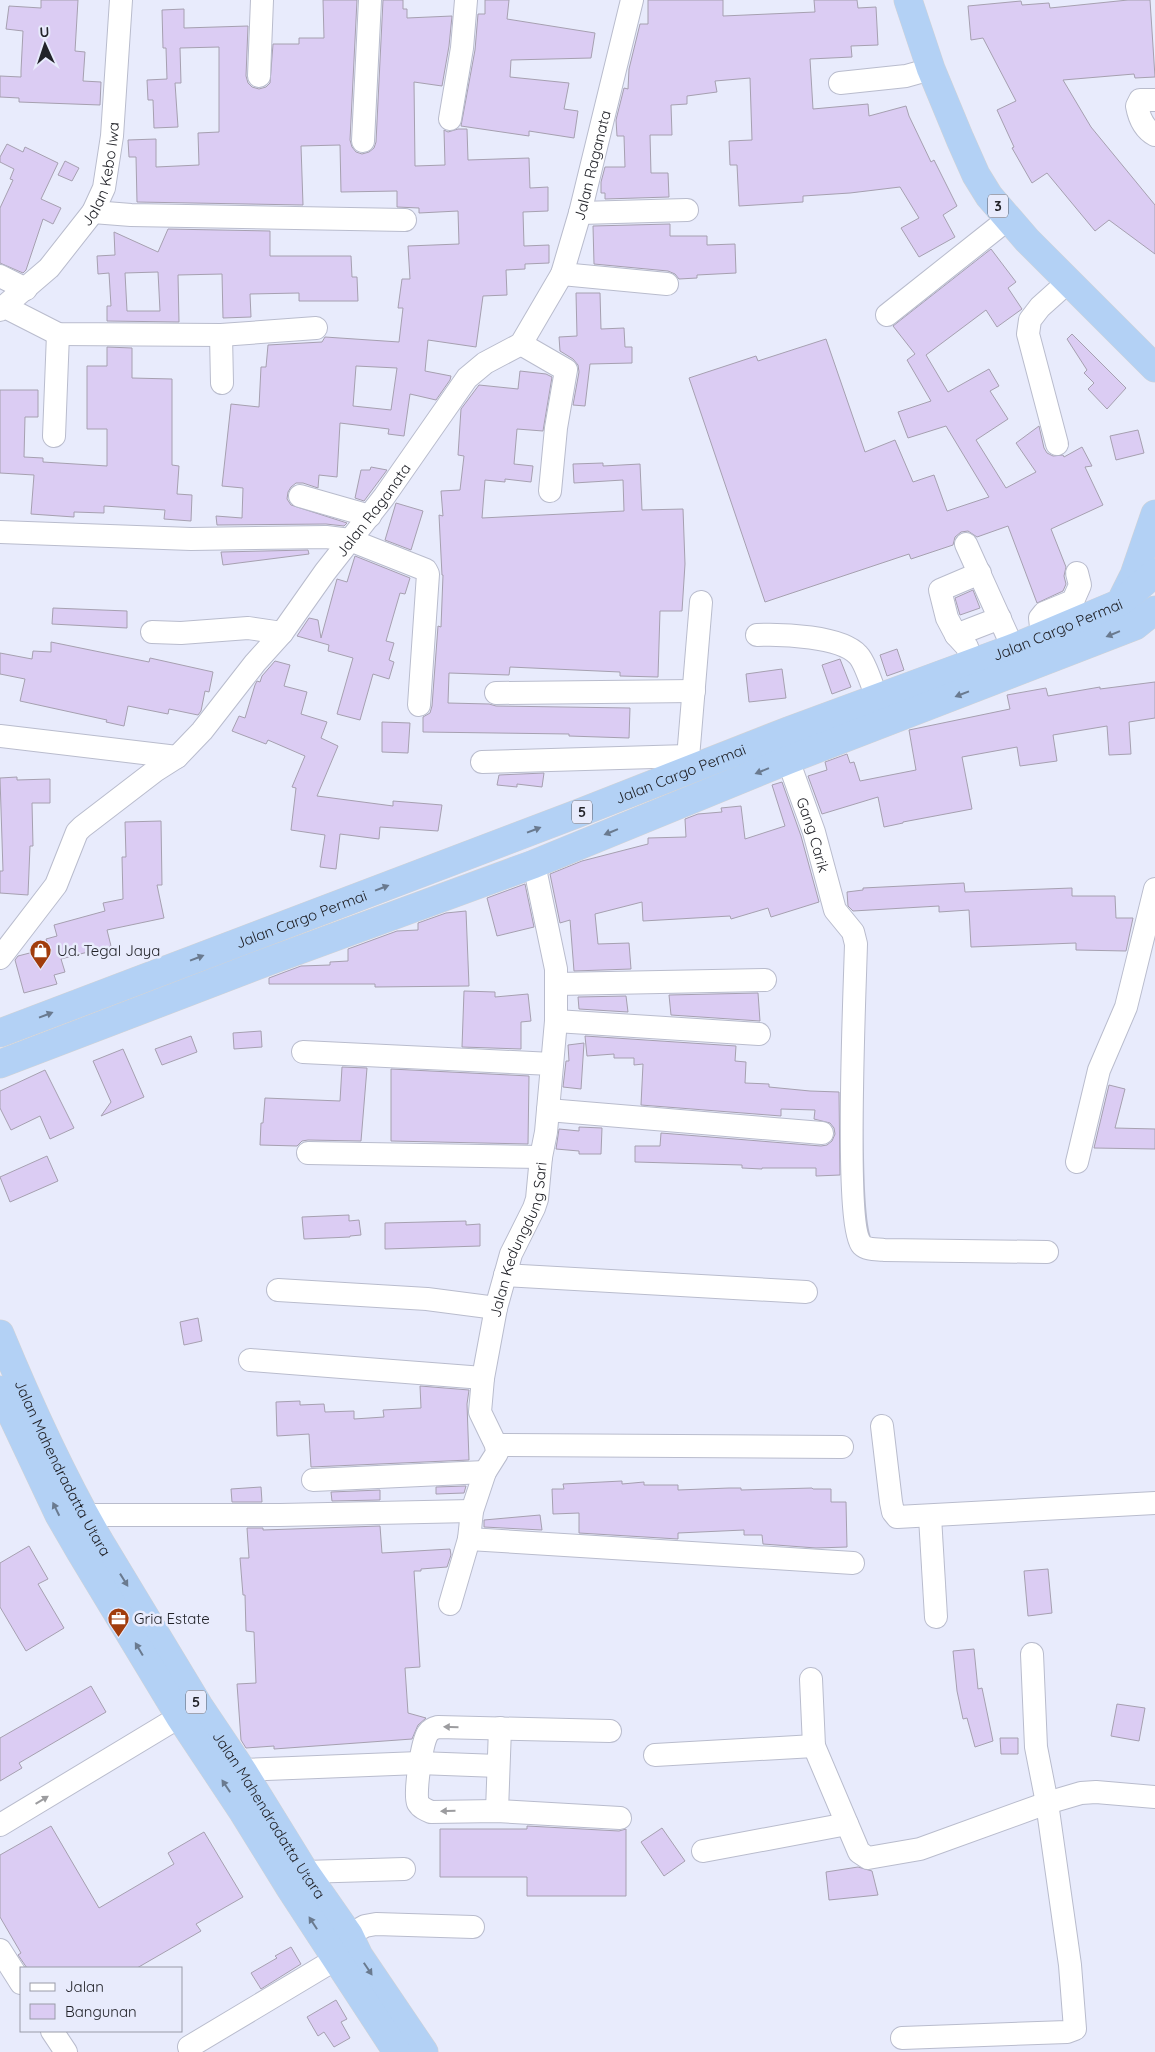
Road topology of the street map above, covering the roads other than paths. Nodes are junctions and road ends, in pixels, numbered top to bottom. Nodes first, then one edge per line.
1 (121, 0) edge
2 (262, 0) edge
3 (370, 0) edge
4 (466, 0) edge
5 (632, 0) edge
6 (908, 0) edge
7 (931, 69) junction
8 (259, 76) dead end
9 (840, 83) dead end
10 (1155, 100) edge
11 (450, 119) dead end
12 (1155, 135) edge
13 (363, 141) dead end
14 (687, 210) dead end
15 (93, 212) junction
16 (580, 213) junction
17 (1008, 219) junction
18 (405, 220) dead end
19 (562, 274) junction
20 (0, 276) edge
21 (1069, 281) junction
22 (667, 284) dead end
23 (26, 290) junction
24 (3, 308) edge
25 (887, 316) dead end
26 (316, 328) dead end
27 (58, 334) junction
28 (221, 335) junction
29 (521, 344) junction
30 (1155, 368) edge
31 (222, 383) dead end
32 (54, 436) dead end
33 (1056, 444) dead end
34 (550, 491) dead end
35 (300, 496) dead end
36 (1155, 514) edge
37 (370, 516) junction
38 (0, 532) edge
39 (350, 540) junction
40 (966, 544) dead end
41 (980, 573) junction
42 (1077, 573) dead end
43 (1155, 573) edge
44 (701, 602) dead end
45 (1120, 603) junction
46 (1155, 613) edge
47 (1000, 618) junction
48 (152, 632) dead end
49 (282, 633) junction
50 (757, 635) dead end
51 (956, 635) junction
52 (1042, 636) junction
53 (1013, 648) junction
54 (972, 663) junction
55 (694, 691) junction
56 (496, 693) dead end
57 (877, 698) junction
58 (418, 705) dead end
59 (0, 736) edge
60 (177, 757) junction
61 (788, 760) junction
62 (482, 762) dead end
63 (688, 763) junction
64 (534, 864) junction
65 (1155, 889) edge
66 (0, 958) edge
67 (765, 980) dead end
68 (556, 984) junction
69 (556, 1021) junction
70 (0, 1033) edge
71 (760, 1034) dead end
72 (303, 1052) dead end
73 (0, 1064) edge
74 (552, 1064) junction
75 (548, 1110) junction
76 (822, 1133) dead end
77 (308, 1153) dead end
78 (541, 1157) junction
79 (1077, 1162) dead end
80 (1047, 1252) dead end
81 (504, 1275) junction
82 (278, 1290) dead end
83 (806, 1292) dead end
84 (496, 1308) junction
85 (0, 1334) edge
86 (250, 1360) dead end
87 (483, 1378) junction
88 (0, 1390) edge
89 (882, 1426) dead end
90 (496, 1445) junction
91 (842, 1447) dead end
92 (485, 1472) junction
93 (313, 1480) dead end
94 (1155, 1503) edge
95 (472, 1511) junction
96 (84, 1515) junction
97 (930, 1517) junction
98 (469, 1538) junction
99 (854, 1563) dead end
100 (450, 1604) dead end
101 (936, 1617) dead end
102 (1032, 1654) dead end
103 (811, 1678) dead end
104 (189, 1711) junction
105 (500, 1728) junction
106 (610, 1732) dead end
107 (814, 1746) junction
108 (655, 1755) dead end
109 (419, 1763) junction
110 (498, 1766) junction
111 (242, 1770) junction
112 (1155, 1797) edge
113 (1047, 1803) junction
114 (497, 1811) junction
115 (620, 1818) dead end
116 (847, 1824) junction
117 (0, 1825) edge
118 (703, 1851) dead end
119 (404, 1869) dead end
120 (305, 1872) junction
121 (473, 1927) dead end
122 (342, 1947) junction
123 (0, 1950) edge
124 (20, 1981) edge
125 (53, 2032) edge
126 (902, 2038) dead end
127 (189, 2047) dead end
128 (66, 2052) edge
129 (397, 2052) edge
130 (424, 2052) edge

1 - 15 street, Jalan Kebo Iwa
2 - 8 street
3 - 13 street
4 - 11 street
5 - 16 street, Jalan Raganata
6 - 7 highway, 3
7 - 9 street
7 - 17 highway, 3
10 - 12 street
14 - 16 street
15 - 18 street
15 - 23 street, Jalan Kebo Iwa
16 - 19 street, Jalan Raganata
17 - 21 highway, 3
17 - 25 street
19 - 22 street
19 - 29 street, Jalan Raganata
20 - 23 street
21 - 30 highway, 3
21 - 33 street
23 - 24 street, Jalan Kebo Iwa
24 - 27 street
26 - 28 street
27 - 28 street
27 - 32 street
28 - 31 street
29 - 34 street
29 - 37 street, Jalan Raganata
35 - 37 street
36 - 45 highway
37 - 39 street, Jalan Raganata
38 - 39 street
39 - 49 street, Jalan Raganata
39 - 58 street
40 - 41 street
41 - 47 street
41 - 51 street
42 - 52 street
43 - 45 highway, Jalan Cargo Permai / 5
44 - 55 street
45 - 52 highway, Jalan Cargo Permai / 5
46 -> 61 highway, Jalan Cargo Permai / 5
47 - 51 street
47 - 53 street
48 - 49 street
49 - 60 street, Jalan Raganata
50 - 57 street
51 - 54 street
52 - 53 highway, Jalan Cargo Permai / 5
53 - 54 highway, Jalan Cargo Permai / 5
54 - 57 highway, Jalan Cargo Permai / 5
55 - 56 street
55 - 63 street
57 - 63 highway, Jalan Cargo Permai / 5
59 - 60 street
60 - 66 street, Jalan Raganata
61 -> 64 highway, Jalan Cargo Permai / 5
61 - 80 street, Gang Carik
62 - 63 street
70 -> 63 highway, Jalan Cargo Permai / 5
64 - 68 street, Jalan Kedungdung Sari
64 - 73 highway, Jalan Cargo Permai / 5
65 - 79 street
67 - 68 street
68 - 69 street, Jalan Kedungdung Sari
69 - 71 street
69 - 74 street, Jalan Kedungdung Sari
72 - 74 street
74 - 75 street, Jalan Kedungdung Sari
75 - 76 street
75 - 78 street, Jalan Kedungdung Sari
77 - 78 street
78 - 81 street, Jalan Kedungdung Sari
81 - 83 street
81 - 84 street, Jalan Kedungdung Sari
82 - 84 street
84 - 87 street, Jalan Kedungdung Sari
85 - 96 highway, Jalan Mahendradatta Utara / 5
86 - 87 street
87 - 90 street, Jalan Kedungdung Sari
104 -> 88 highway, Jalan Mahendradatta Utara / 5
89 - 97 street
90 - 91 street
90 - 92 street
92 - 93 street
92 - 95 street
94 - 97 street
95 - 96 street
95 - 98 street
96 -> 104 highway, Jalan Mahendradatta Utara / 5
97 - 101 street
98 - 99 street
98 - 100 street
102 - 113 street
103 - 107 street
104 - 111 highway, Jalan Mahendradatta Utara / 5
117 -> 104 street
122 -> 104 highway, Jalan Mahendradatta Utara / 5
105 - 106 street
105 -> 109 street
105 - 110 street
107 - 108 street
107 - 116 street
109 - 110 street
109 - 111 street
114 -> 109 street
110 - 114 street
111 - 120 highway, Jalan Mahendradatta Utara / 5
112 - 113 street
113 - 116 street
113 - 126 street
114 - 115 street
116 - 118 street
119 - 120 street
120 - 122 highway, Jalan Mahendradatta Utara / 5
121 - 122 street
122 - 127 street
122 - 129 highway, Jalan Mahendradatta Utara / 5
122 -> 130 highway, Jalan Mahendradatta Utara / 5
123 - 124 street
125 - 128 street

